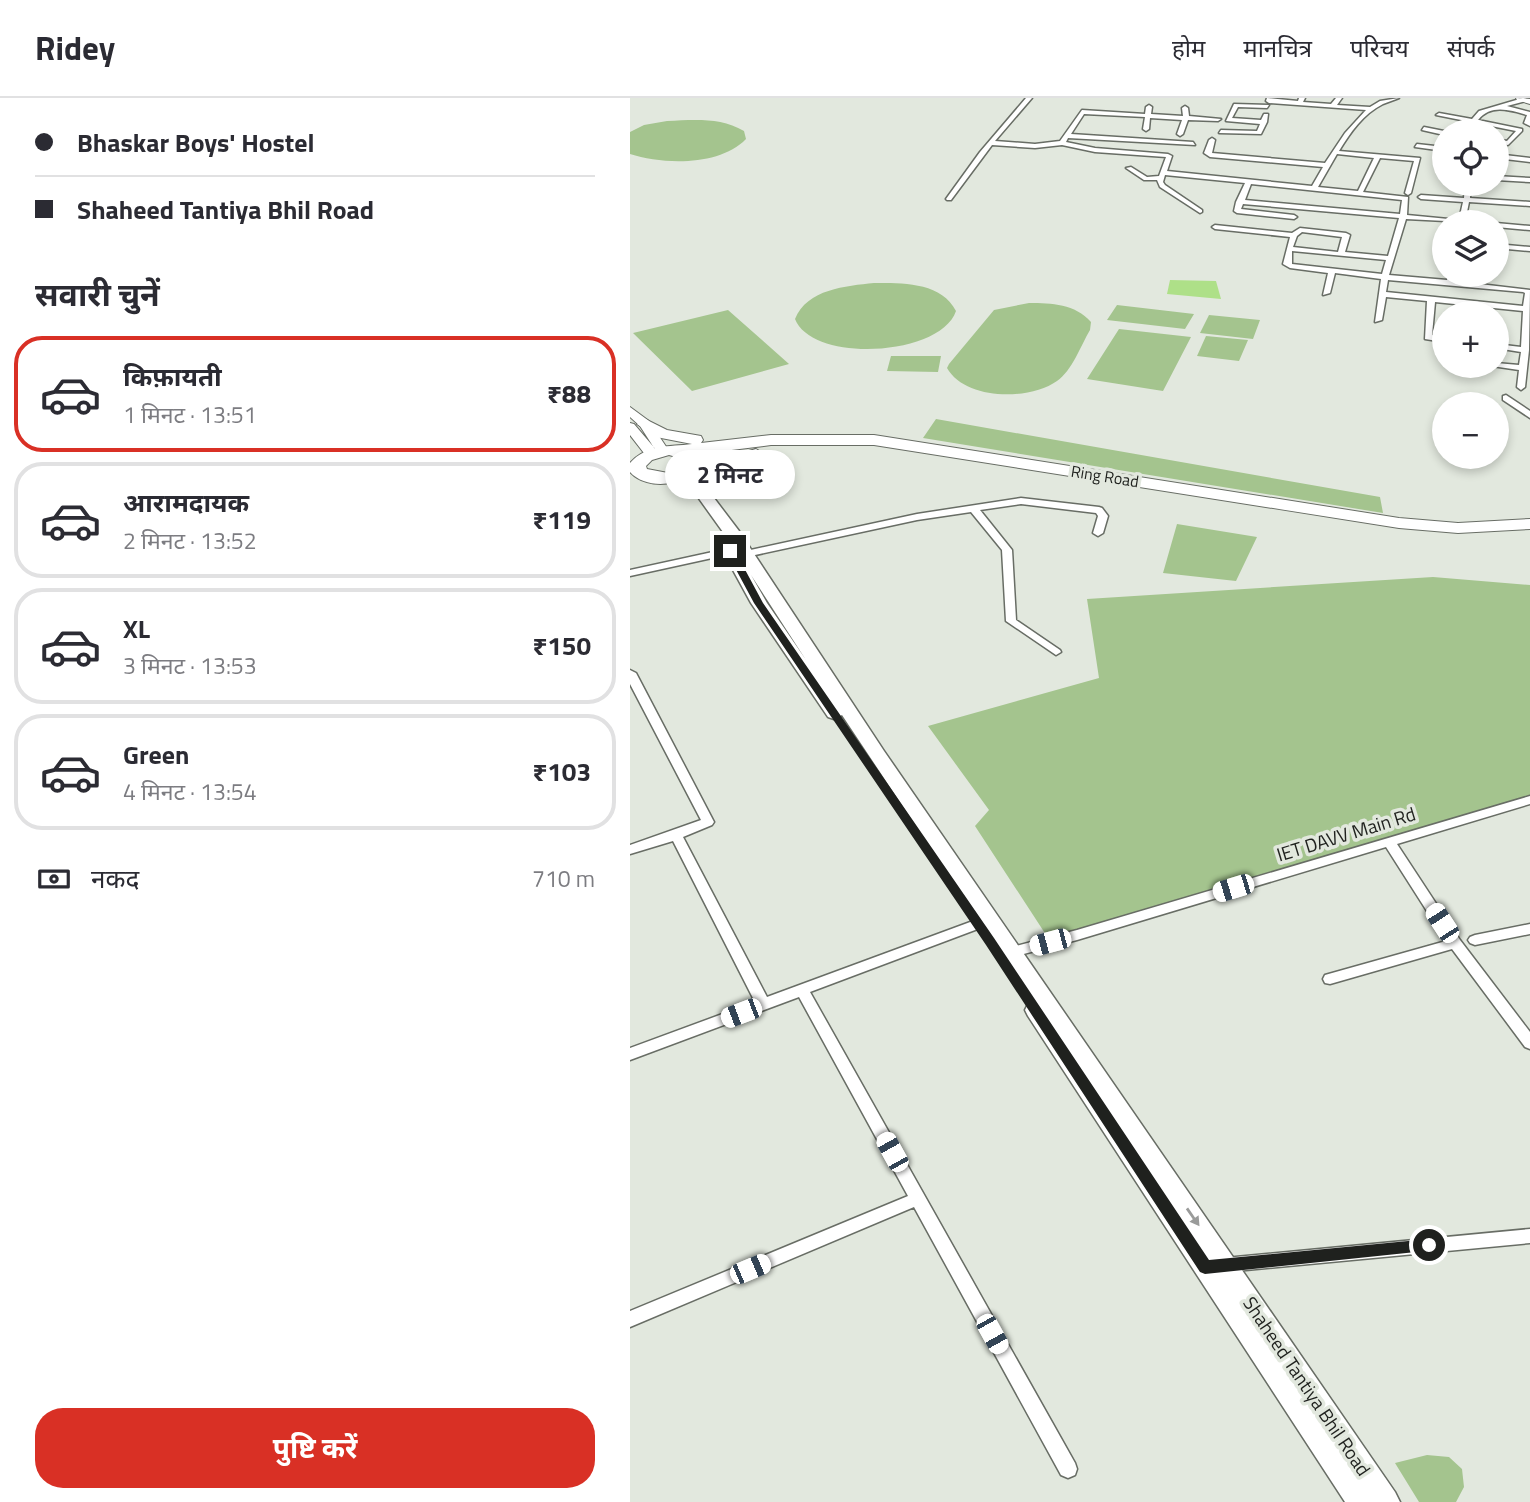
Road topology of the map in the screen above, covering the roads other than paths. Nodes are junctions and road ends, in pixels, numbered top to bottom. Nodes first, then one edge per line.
1 (1029, 98) edge
2 (1339, 98) edge
3 (1396, 98) edge
4 (1379, 99) edge
5 (1526, 99) edge
6 (1301, 100) edge
7 (1269, 102) edge
8 (1120, 104) dead end
9 (1333, 106) junction
10 (1149, 107) dead end
11 (1500, 107) junction
12 (1185, 108) dead end
13 (1371, 109) junction
14 (1117, 114) junction
15 (1439, 115) dead end
16 (1148, 116) junction
17 (1186, 118) junction
18 (1218, 119) dead end
19 (1462, 119) edge
20 (1476, 119) edge
21 (1264, 122) junction
22 (1528, 123) edge
23 (1509, 128) edge
24 (1146, 129) dead end
25 (1424, 129) dead end
26 (1432, 130) edge
27 (1520, 130) junction
28 (1221, 132) dead end
29 (1156, 134) dead end
30 (1180, 134) dead end
31 (1067, 136) junction
32 (1212, 140) dead end
33 (1152, 142) junction
34 (1509, 142) edge
35 (991, 143) junction
36 (1062, 143) junction
37 (1193, 144) dead end
38 (1417, 146) dead end
39 (1432, 148) edge
40 (1334, 152) junction
41 (1378, 156) junction
42 (1509, 157) edge
43 (1530, 160) edge
44 (1327, 165) junction
45 (1129, 168) dead end
46 (1162, 175) junction
47 (1509, 178) edge
48 (1530, 180) edge
49 (1249, 182) junction
50 (1314, 189) junction
51 (1361, 190) dead end
52 (1408, 193) dead end
53 (1466, 196) edge
54 (1420, 197) dead end
55 (949, 199) dead end
56 (1466, 200) junction
57 (1495, 201) junction
58 (1239, 202) junction
59 (1530, 204) edge
60 (1465, 210) edge
61 (1495, 210) edge
62 (1200, 211) dead end
63 (1353, 212) junction
64 (1403, 216) junction
65 (1293, 217) dead end
66 (1432, 219) edge
67 (1509, 225) edge
68 (1216, 227) dead end
69 (1530, 228) edge
70 (1294, 235) junction
71 (1346, 235) junction
72 (1509, 247) edge
73 (1289, 249) junction
74 (1530, 249) edge
75 (1341, 254) junction
76 (1391, 258) junction
77 (1332, 272) junction
78 (1385, 277) junction
79 (1432, 278) edge
80 (1505, 287) edge
81 (1326, 293) dead end
82 (1382, 295) junction
83 (1431, 300) junction
84 (1436, 301) edge
85 (1509, 310) edge
86 (1528, 311) edge
87 (1378, 320) dead end
88 (1432, 338) edge
89 (1509, 348) edge
90 (1525, 350) junction
91 (1526, 364) edge
92 (1521, 387) dead end
93 (1509, 400) edge
94 (630, 411) edge
95 (1528, 412) edge
96 (638, 426) edge
97 (733, 444) junction
98 (665, 452) junction
99 (661, 476) edge
100 (973, 508) junction
101 (1530, 524) edge
102 (1098, 533) dead end
103 (1530, 534) edge
104 (738, 553) junction
105 (630, 573) edge
106 (1056, 652) dead end
107 (630, 673) edge
108 (1530, 800) edge
109 (676, 835) junction
110 (1388, 841) junction
111 (630, 850) edge
112 (1530, 929) edge
113 (996, 939) junction
114 (1475, 940) dead end
115 (1455, 943) junction
116 (1330, 979) dead end
117 (802, 990) junction
118 (763, 1004) junction
119 (1530, 1044) edge
120 (630, 1054) edge
121 (917, 1199) junction
122 (1530, 1236) edge
123 (1215, 1266) junction
124 (630, 1320) edge
125 (1068, 1469) dead end
126 (1362, 1502) edge
127 (1385, 1502) edge

1 - 35 street
2 - 9 street
3 - 4 street
4 - 13 street
5 - 11 street
6 - 7 street
6 - 9 street
7 - 21 street
7 - 21 street
8 - 14 street
9 - 13 street
10 - 16 street
11 - 20 street
11 - 22 street
12 - 17 street
13 - 40 street
14 - 16 street
14 - 31 street
15 - 19 street
16 - 17 street
16 - 24 street
17 - 18 street
17 - 30 street
21 - 28 street
22 - 27 street
23 - 27 street
25 - 26 street
27 - 34 street
29 - 33 street
31 - 33 street
31 - 36 street
32 - 44 street
33 - 37 street
35 - 36 street
35 - 55 street
36 - 46 street
38 - 39 street
40 - 41 street
40 - 44 street
41 - 51 street
41 - 52 street
42 - 43 street
44 - 50 street
45 - 46 street
46 - 49 street
46 - 62 street
47 - 48 street
49 - 50 street
49 - 58 street
50 - 64 street
53 - 56 street
54 - 56 street
56 - 57 street
56 - 60 street
57 - 59 street
57 - 61 street
58 - 63 street
58 - 65 street
63 - 64 street
63 - 71 street
64 - 66 street
64 - 76 street
67 - 69 street
68 - 70 street
70 - 71 street
70 - 73 street
71 - 75 street
72 - 74 street
73 - 75 street
73 - 77 street
75 - 76 street
76 - 78 street
77 - 78 street
77 - 81 street
78 - 79 street
78 - 82 street
80 - 86 street
82 - 83 street
82 - 87 street
83 - 84 street
83 - 88 street
85 - 86 street
86 - 90 street
89 - 90 street
90 - 91 street
91 - 92 street
93 - 95 street
94 - 96 main road
96 - 97 highway
96 - 98 main road
97 - 98 highway, Ring Road
97 - 101 highway, Ring Road
98 - 99 highway
98 - 99 highway
99 - 103 highway, Ring Road
99 - 104 main road, Shaheed Tantiya Bhil Road
100 - 102 street
100 - 104 street
100 - 106 street
104 - 105 street
104 - 113 main road, Shaheed Tantiya Bhil Road
107 - 109 street
108 - 110 street, IET DAVV Main Rd
109 - 111 street
109 - 118 street
110 - 113 street, IET DAVV Main Rd
110 - 115 street
112 - 114 street
113 - 117 street
113 - 123 main road, Shaheed Tantiya Bhil Road
115 - 116 street
115 - 119 street
117 - 118 street
117 - 121 street
118 - 120 street
121 - 124 street
121 - 125 street
122 - 123 street
123 - 126 main road, Shaheed Tantiya Bhil Road
123 - 127 main road, Shaheed Tantiya Bhil Road

